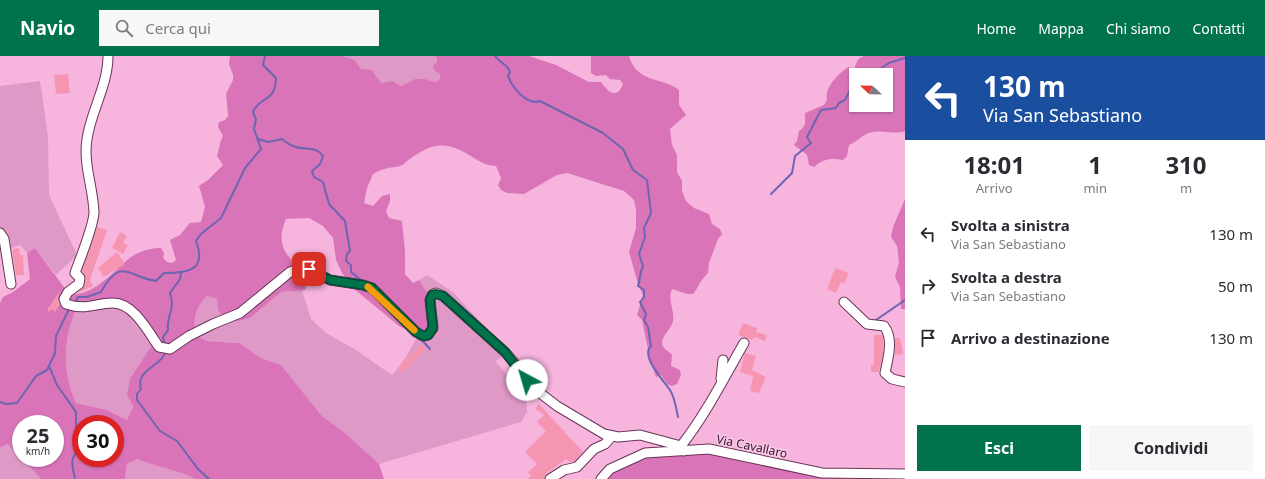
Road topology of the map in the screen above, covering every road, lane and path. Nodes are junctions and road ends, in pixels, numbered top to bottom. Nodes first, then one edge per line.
1 (108, 56) edge
2 (0, 233) edge
3 (11, 284) dead end
4 (844, 302) dead end
5 (744, 343) dead end
6 (723, 360) dead end
7 (905, 382) edge
8 (718, 390) junction
9 (612, 436) junction
10 (682, 448) junction
11 (905, 474) edge
12 (550, 479) edge
13 (601, 479) edge

1 - 9 street
2 - 3 street
4 - 7 street
5 - 8 street
6 - 8 street
8 - 10 street
9 - 10 street
9 - 12 street
10 - 11 street, Via Cavallaro
10 - 13 street, Via Cavallaro

